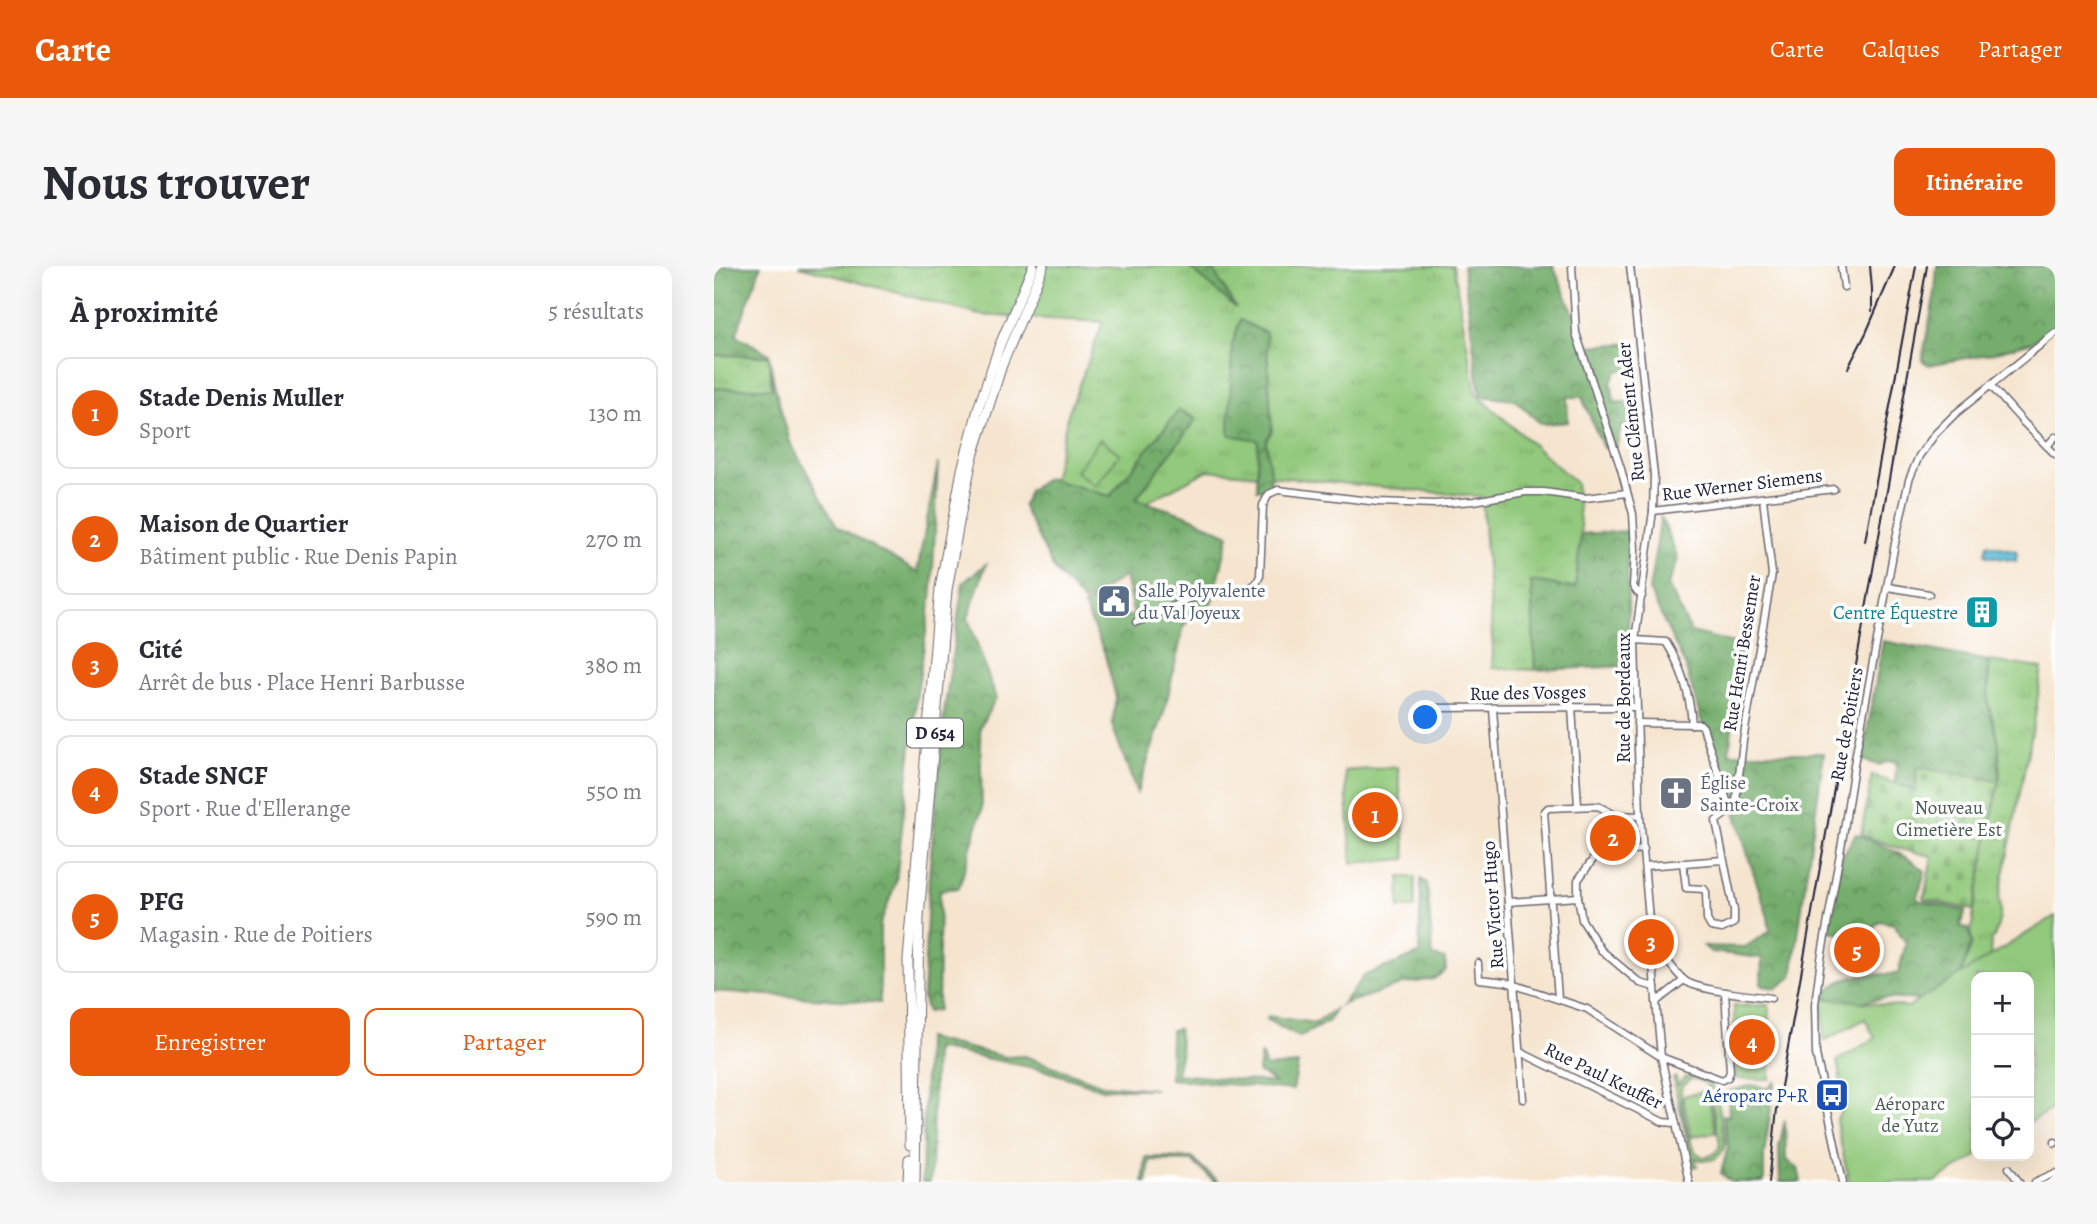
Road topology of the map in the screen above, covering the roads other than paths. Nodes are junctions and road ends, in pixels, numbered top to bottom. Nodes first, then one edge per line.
1 (1033, 266) edge
2 (1043, 266) edge
3 (1572, 266) edge
4 (1630, 266) edge
5 (1841, 266) edge
6 (1844, 287) dead end
7 (2055, 333) edge
8 (1990, 385) junction
9 (2055, 437) edge
10 (2047, 446) junction
11 (2055, 454) edge
12 (1834, 489) dead end
13 (1627, 493) junction
14 (1763, 499) junction
15 (1653, 511) junction
16 (1888, 587) junction
17 (1929, 594) dead end
18 (1642, 596) junction
19 (1136, 622) dead end
20 (1635, 640) junction
21 (1572, 706) junction
22 (1636, 707) junction
23 (1421, 708) dead end
24 (1493, 709) junction
25 (1637, 723) junction
26 (1692, 724) junction
27 (1578, 806) junction
28 (1730, 810) junction
29 (1640, 816) junction
30 (1644, 849) junction
31 (1723, 860) junction
32 (1683, 863) junction
33 (1645, 866) junction
34 (1578, 897) junction
35 (1551, 899) junction
36 (1508, 902) junction
37 (1651, 942) junction
38 (1478, 963) dead end
39 (1684, 980) junction
40 (1514, 984) junction
41 (1655, 987) junction
42 (1726, 992) junction
43 (1558, 998) junction
44 (1771, 998) dead end
45 (1656, 1002) junction
46 (912, 1010) junction
47 (1520, 1052) junction
48 (1661, 1057) junction
49 (1523, 1100) dead end
50 (1675, 1124) junction
51 (2009, 1168) dead end
52 (2055, 1173) edge
53 (908, 1182) edge
54 (915, 1182) edge
55 (1689, 1182) edge
56 (1843, 1182) edge
57 (2019, 1182) edge
58 (2035, 1182) edge

1 - 46 highway, D 654
2 - 46 highway, D 654
3 - 13 street, Rue de Bordeaux
4 - 15 street, Rue Clément Ader
5 - 6 street
7 - 8 street, Rue de Poitiers
8 - 10 street
8 - 16 street, Rue de Poitiers
9 - 10 street
10 - 11 street
12 - 14 street, Rue Werner Siemens
13 - 18 street, Rue de Bordeaux
13 - 19 street
14 - 15 street, Rue Werner Siemens
14 - 28 street, Rue Henri Bessemer
15 - 18 street, Rue Clément Ader
16 - 17 street
16 - 56 street, Rue de Poitiers
18 - 20 street, Rue de Bordeaux
20 - 22 street, Rue de Bordeaux
20 - 26 street
21 - 22 street, Rue des Vosges
21 - 24 street, Rue des Vosges
21 - 27 street
22 - 25 street, Rue de Bordeaux
23 - 24 street, Rue des Vosges
24 - 36 street, Rue Victor Hugo
25 - 26 street
25 - 29 street, Rue de Bordeaux
26 - 28 street
27 - 29 street
27 - 35 street
28 - 31 street, Rue Henri Bessemer
29 - 30 street, Rue de Bordeaux
30 - 33 street, Rue de Bordeaux
30 - 34 street
31 - 32 street
31 - 32 street
32 - 33 street
33 - 37 street, Rue de Bordeaux
34 - 35 street
34 - 41 street
35 - 36 street
35 - 43 street
36 - 40 street, Rue Victor Hugo
37 - 39 street
37 - 41 street, Rue de Bordeaux
38 - 40 street
39 - 42 street
39 - 45 street
40 - 43 street
40 - 47 street, Rue Victor Hugo
41 - 45 street, Rue de Bordeaux
42 - 44 street
42 - 48 street
43 - 48 street
45 - 48 street, Rue de Bordeaux
46 - 53 highway, D 654
46 - 54 highway, D 654
47 - 49 street, Rue Victor Hugo
47 - 50 street, Rue Paul Keuffer
48 - 50 street, Rue de Bordeaux
50 - 55 street, Rue de Bordeaux
51 - 57 street
52 - 58 street

